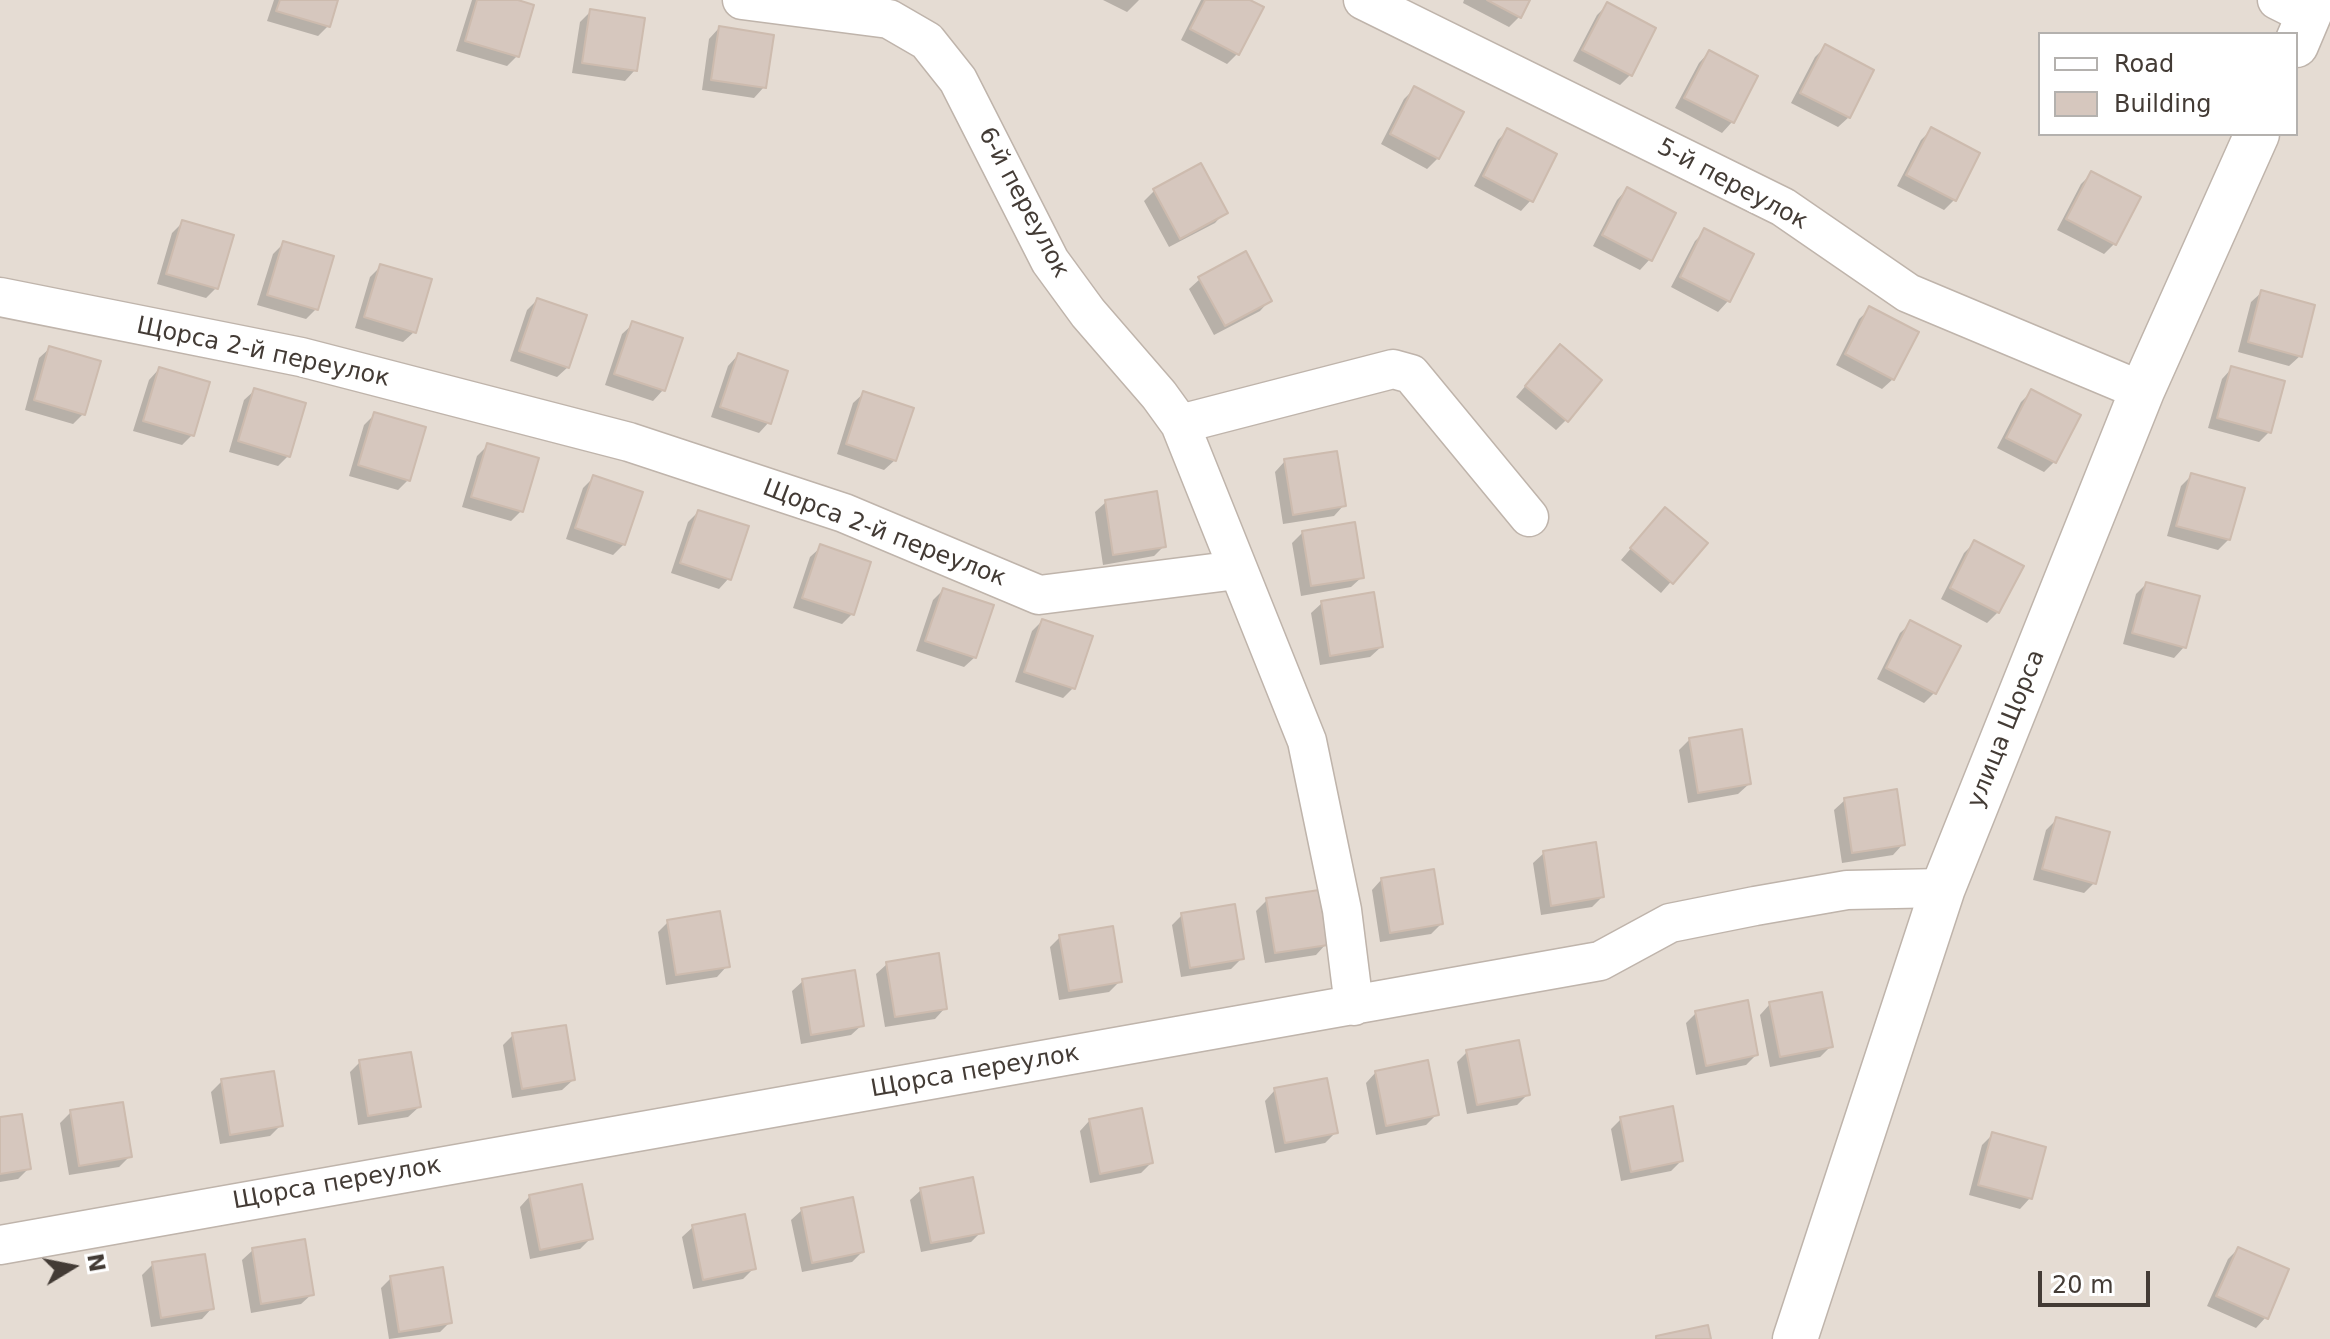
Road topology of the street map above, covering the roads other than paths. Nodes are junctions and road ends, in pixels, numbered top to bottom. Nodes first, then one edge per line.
1 (742, 0) edge
2 (1363, 0) edge
3 (2256, 136) edge
4 (0, 297) edge
5 (2142, 391) junction
6 (1180, 424) junction
7 (1529, 517) dead end
8 (1237, 570) junction
9 (1943, 888) junction
10 (1354, 1006) junction
11 (0, 1245) edge
12 (1795, 1339) edge

1 - 6 street, 6-й переулок
2 - 5 street, 5-й переулок
3 - 5 street, улица Щорса
4 - 8 street, Щорса 2-й переулок
5 - 9 street, улица Щорса
6 - 7 street
6 - 8 street, 6-й переулок
8 - 10 street
9 - 10 street, Щорса переулок
9 - 12 street, улица Щорса
10 - 11 street, Щорса переулок

